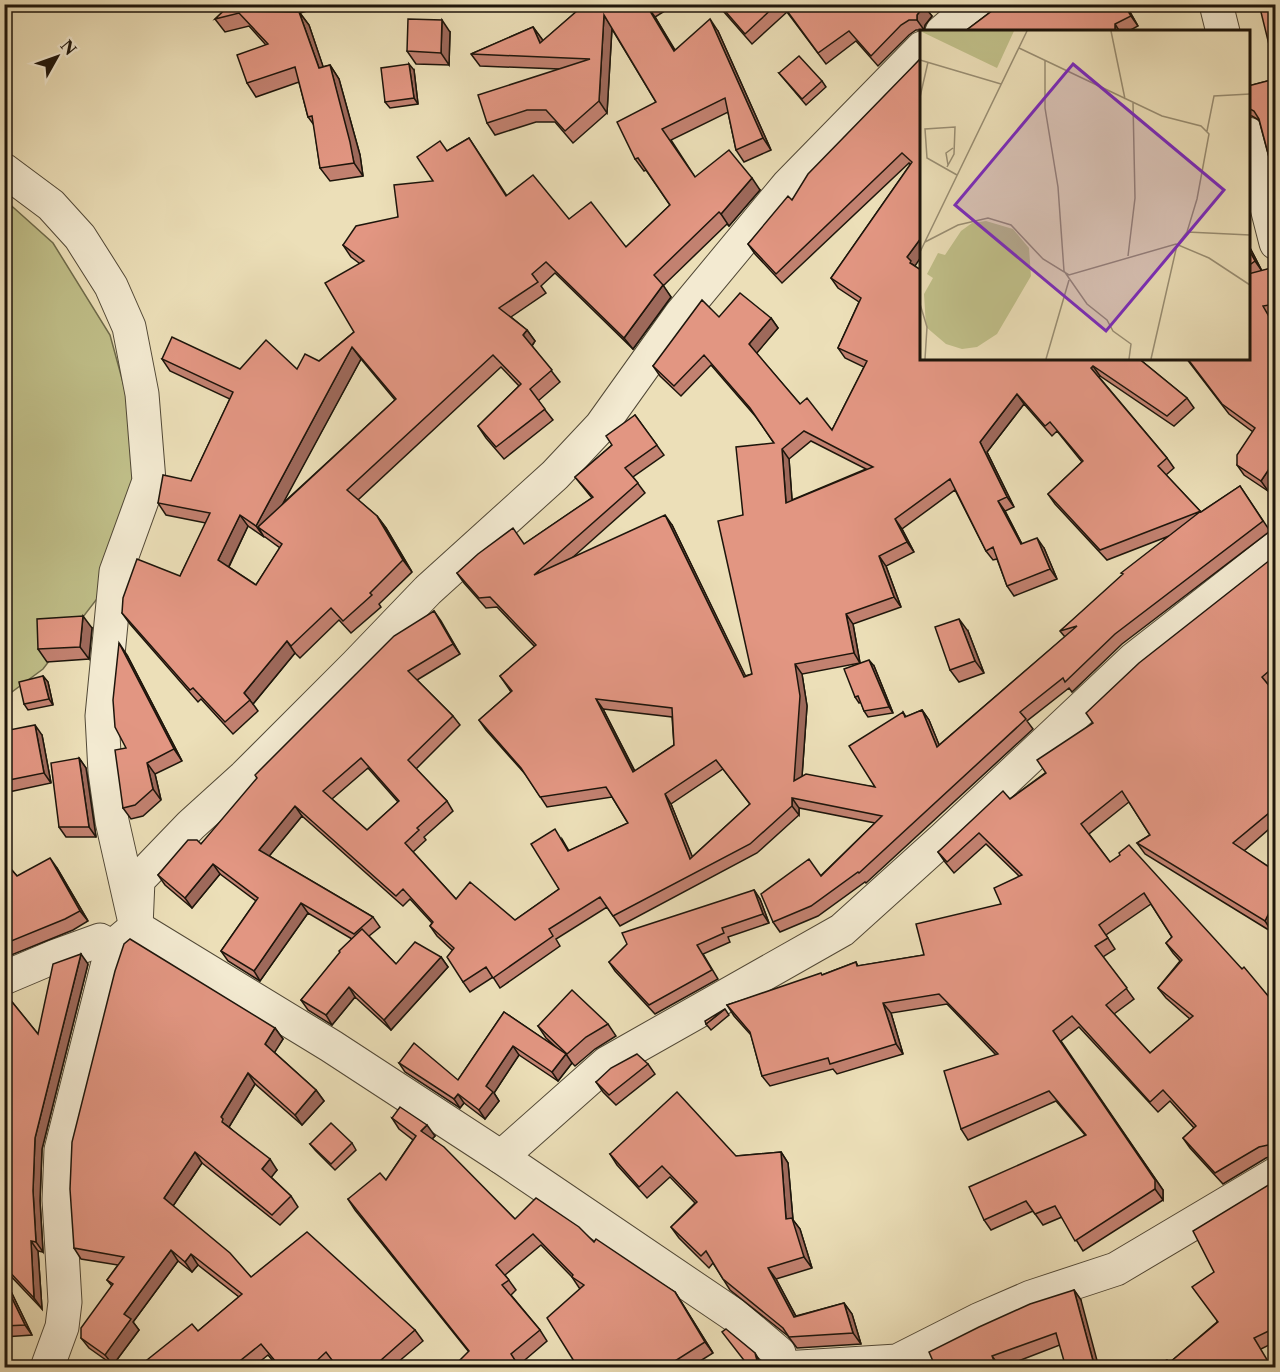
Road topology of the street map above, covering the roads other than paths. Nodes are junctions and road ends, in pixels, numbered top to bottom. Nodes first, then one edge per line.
1 (975, 4) edge
2 (1216, 4) edge
3 (944, 30) edge
4 (1222, 30) edge
5 (920, 49) edge
6 (1250, 142) edge
7 (4, 170) edge
8 (1275, 243) edge
9 (1275, 548) edge
10 (124, 937) junction
11 (4, 978) edge
12 (501, 1156) junction
13 (1275, 1174) edge
14 (900, 1364) edge
15 (47, 1368) edge
16 (783, 1368) edge

1 - 3 street
2 - 4 street
5 - 10 street
6 - 8 street
7 - 10 street
9 - 12 street
10 - 11 street
10 - 12 street
10 - 15 street
12 - 16 street
13 - 14 street
14 - 16 street

